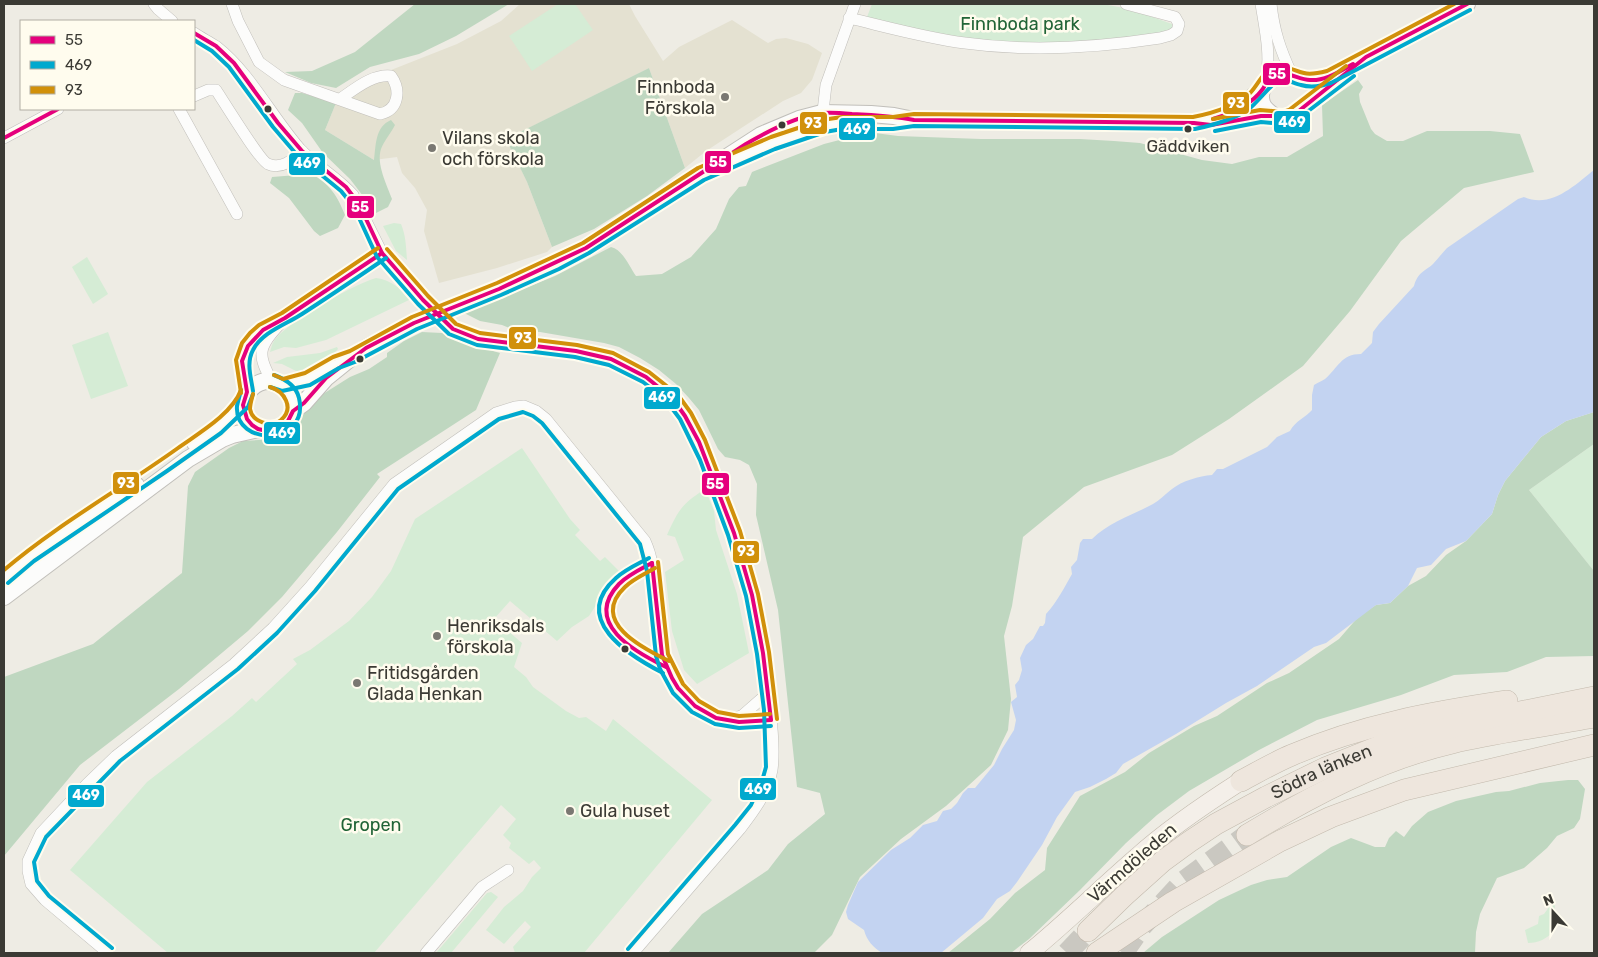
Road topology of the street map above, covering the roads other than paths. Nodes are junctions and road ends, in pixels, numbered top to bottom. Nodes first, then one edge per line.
1 (154, 4) edge
2 (232, 4) edge
3 (855, 4) edge
4 (1126, 4) edge
5 (1261, 4) edge
6 (1271, 4) edge
7 (1467, 4) edge
8 (159, 18) edge
9 (849, 18) junction
10 (195, 35) edge
11 (1366, 57) junction
12 (259, 62) junction
13 (244, 76) junction
14 (1295, 77) junction
15 (1264, 85) junction
16 (195, 96) edge
17 (340, 99) junction
18 (56, 110) edge
19 (180, 110) edge
20 (1300, 111) junction
21 (1276, 116) junction
22 (822, 120) junction
23 (1194, 123) junction
24 (4, 138) edge
25 (302, 151) junction
26 (237, 214) dead end
27 (382, 252) junction
28 (285, 318) junction
29 (352, 357) junction
30 (277, 383) junction
31 (245, 398) junction
32 (294, 411) junction
33 (258, 429) junction
34 (4, 578) edge
35 (4, 597) edge
36 (1594, 688) edge
37 (768, 693) junction
38 (1594, 696) edge
39 (1594, 717) edge
40 (771, 720) junction
41 (727, 721) junction
42 (1594, 745) edge
43 (1241, 781) joint
44 (1247, 834) tunnel mouth
45 (508, 870) dead end
46 (1088, 931) tunnel mouth
47 (108, 953) edge
48 (426, 953) edge
49 (633, 953) edge
50 (1029, 953) edge
51 (1097, 953) tunnel mouth

1 - 8 street
2 - 12 street
3 - 9 street
4 - 9 street
5 - 15 street
6 - 14 street
7 - 11 street
9 - 22 street
10 - 13 street
11 - 14 street
11 - 20 street
12 - 13 street
12 - 17 street
13 - 25 street
14 - 15 street
14 - 20 street
15 - 21 street
15 - 23 street
16 - 25 street
17 - 17 street
18 - 24 street
19 - 26 street
20 - 21 street
21 - 23 street
22 - 23 street
22 - 29 street
25 - 27 street
27 - 28 street
27 - 37 street, bridge
28 - 30 street
28 - 31 street
29 - 30 street
29 - 32 street
30 - 31 street
30 - 32 street
31 - 33 street
31 - 34 street
32 - 33 street
33 - 35 street
36 - 43 highway
37 - 40 street
37 - 41 street
38 - 46 highway, Södra länken
39 - 44 highway, Södra länken
40 - 41 street
40 - 49 street
41 - 47 street
42 - 51 highway
43 - 50 main road, Värmdöleden
45 - 48 street

